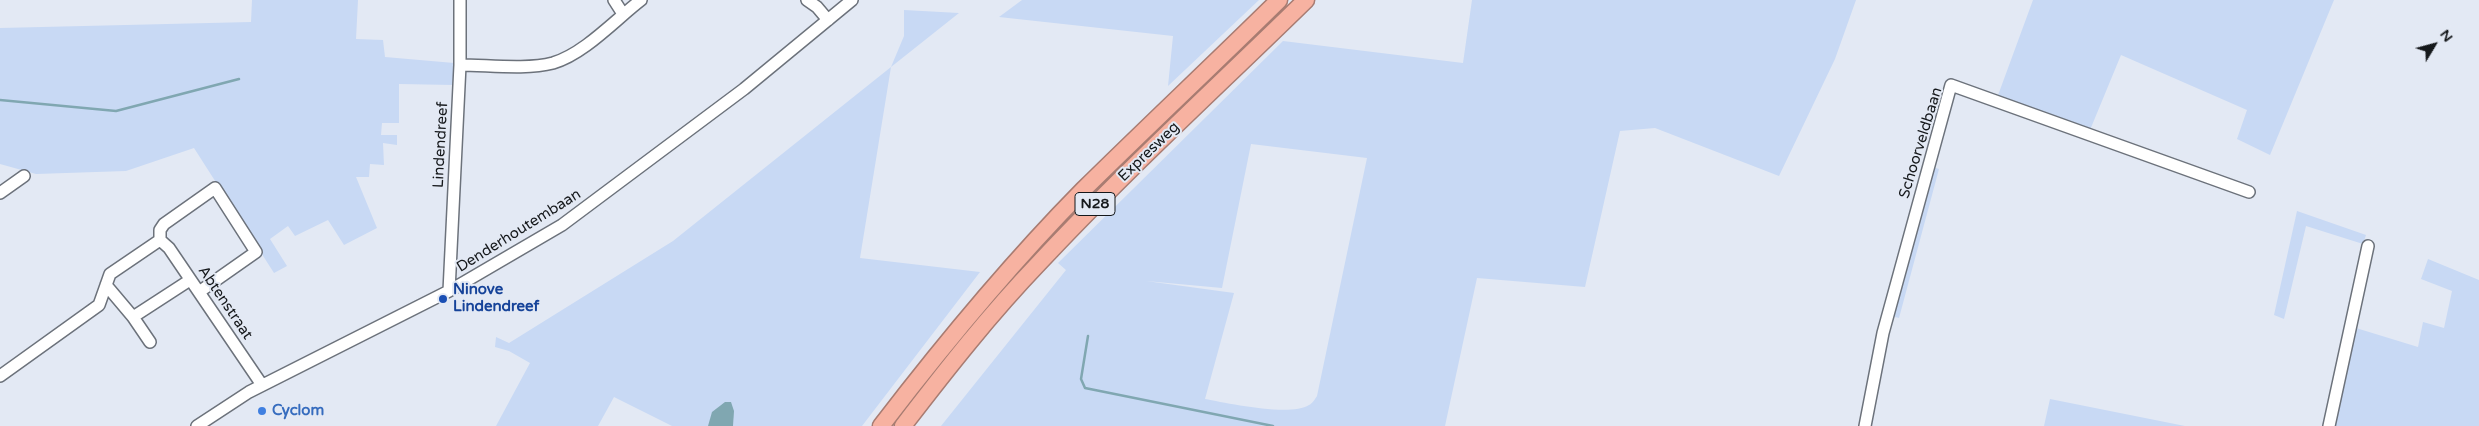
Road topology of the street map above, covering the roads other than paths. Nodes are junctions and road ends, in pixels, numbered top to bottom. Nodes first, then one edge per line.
1 (460, 0) edge
2 (614, 0) edge
3 (641, 0) edge
4 (807, 0) edge
5 (852, 0) edge
6 (1279, 0) edge
7 (1306, 0) edge
8 (623, 14) junction
9 (828, 20) junction
10 (460, 65) junction
11 (24, 176) dead end
12 (2249, 192) dead end
13 (0, 193) edge
14 (160, 240) junction
15 (2368, 246) dead end
16 (190, 280) junction
17 (106, 284) junction
18 (449, 291) junction
19 (200, 292) junction
20 (133, 317) junction
21 (150, 342) dead end
22 (0, 376) edge
23 (262, 385) junction
24 (197, 426) edge
25 (881, 426) edge
26 (903, 426) edge
27 (1865, 426) edge
28 (2329, 426) edge

1 - 10 street, Lindendreef
2 - 8 street
3 - 8 street
4 - 9 street
5 - 9 street, Denderhoutembaan
6 - 25 highway, Expresweg / N28
7 - 26 highway, Expresweg / N28
8 - 10 street
9 - 18 street, Denderhoutembaan
10 - 18 street, Lindendreef
11 - 13 street
12 - 27 street, Schoorveldbaan
14 - 16 street, Abtenstraat
14 - 17 street
14 - 19 street
15 - 28 street
16 - 19 street, Abtenstraat
16 - 20 street
17 - 20 street
17 - 22 street
18 - 23 street, Denderhoutembaan
19 - 23 street, Abtenstraat
20 - 21 street
23 - 24 street, Denderhoutembaan

